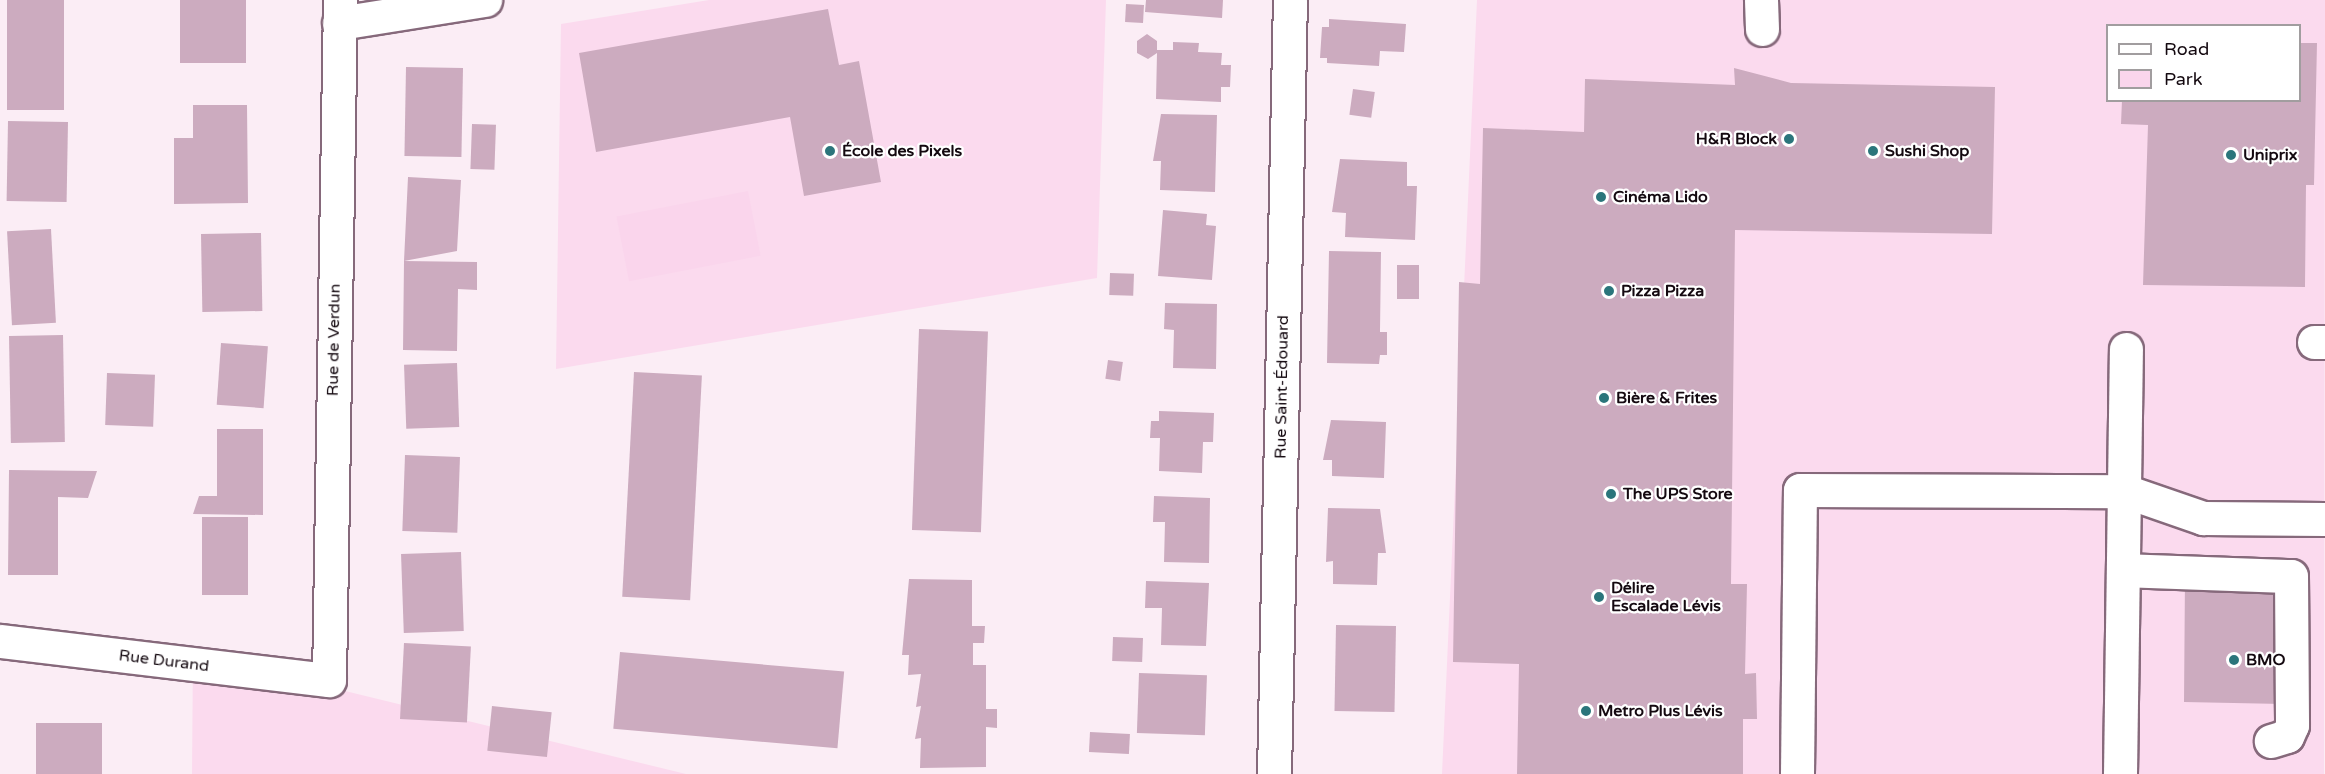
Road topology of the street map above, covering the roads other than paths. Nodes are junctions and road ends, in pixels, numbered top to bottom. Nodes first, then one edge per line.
1 (485, 0) edge
2 (1290, 0) edge
3 (340, 12) edge
4 (2126, 349) dead end
5 (2125, 491) junction
6 (2325, 519) edge
7 (2124, 570) junction
8 (0, 642) edge
9 (329, 680) joint
10 (2271, 741) dead end
11 (1274, 774) edge
12 (1797, 774) edge
13 (2120, 774) edge

1 - 3 street
2 - 11 street, Rue Saint-Édouard
3 - 9 street, Rue de Verdun
4 - 5 street
5 - 6 street
5 - 7 street
5 - 12 street
7 - 10 street
7 - 13 street
8 - 9 street, Rue Durand

